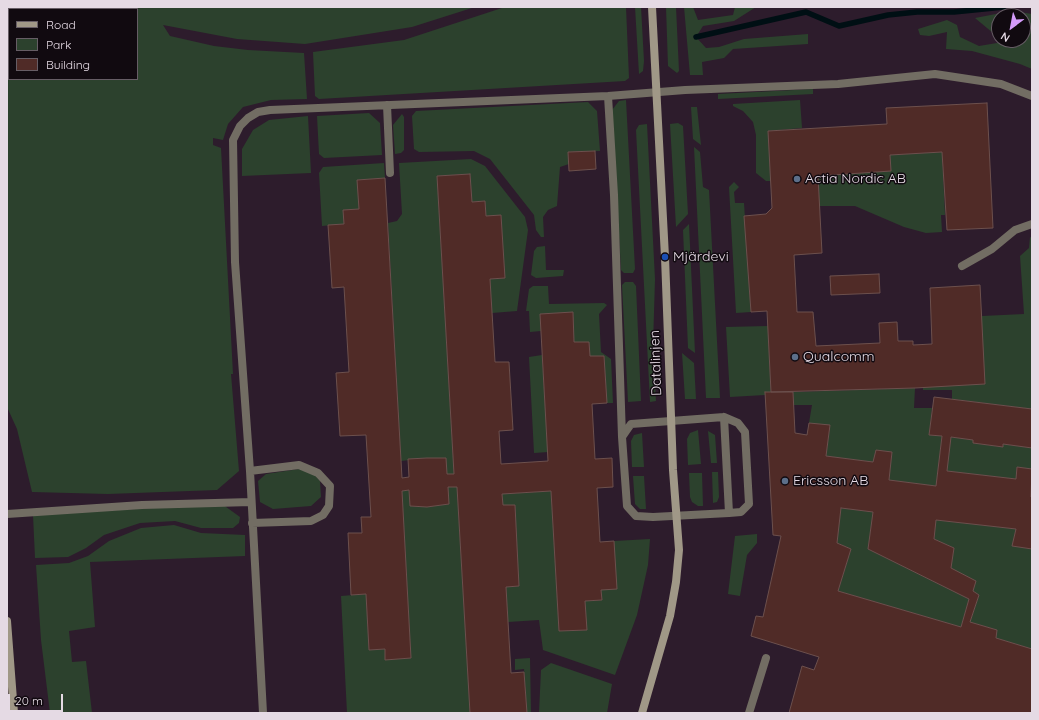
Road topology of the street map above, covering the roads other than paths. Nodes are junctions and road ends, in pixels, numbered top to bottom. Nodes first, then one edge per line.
1 (652, 7) edge
2 (657, 92) junction
3 (608, 96) junction
4 (1032, 96) edge
5 (387, 104) junction
6 (390, 173) dead end
7 (1032, 224) edge
8 (962, 266) dead end
9 (724, 417) junction
10 (672, 421) junction
11 (622, 436) junction
12 (250, 471) junction
13 (251, 502) junction
14 (729, 513) junction
15 (7, 514) edge
16 (677, 516) junction
17 (252, 523) junction
18 (7, 621) edge
19 (766, 658) dead end
20 (14, 713) edge
21 (263, 713) edge
22 (642, 713) edge
23 (749, 713) edge

1 - 2 street, Datalinjen
2 - 3 lane
2 - 4 lane
2 - 10 street, Datalinjen
3 - 5 lane
3 - 11 lane
5 - 6 lane
5 - 12 lane
7 - 8 lane
9 - 10 lane
9 - 14 lane
9 - 14 lane
10 - 11 lane
10 - 16 street, Datalinjen
11 - 16 lane
12 - 13 lane
12 - 17 lane
13 - 15 lane
13 - 17 lane
14 - 16 lane
16 - 22 street, Datalinjen
17 - 21 lane
18 - 20 street
19 - 23 lane

